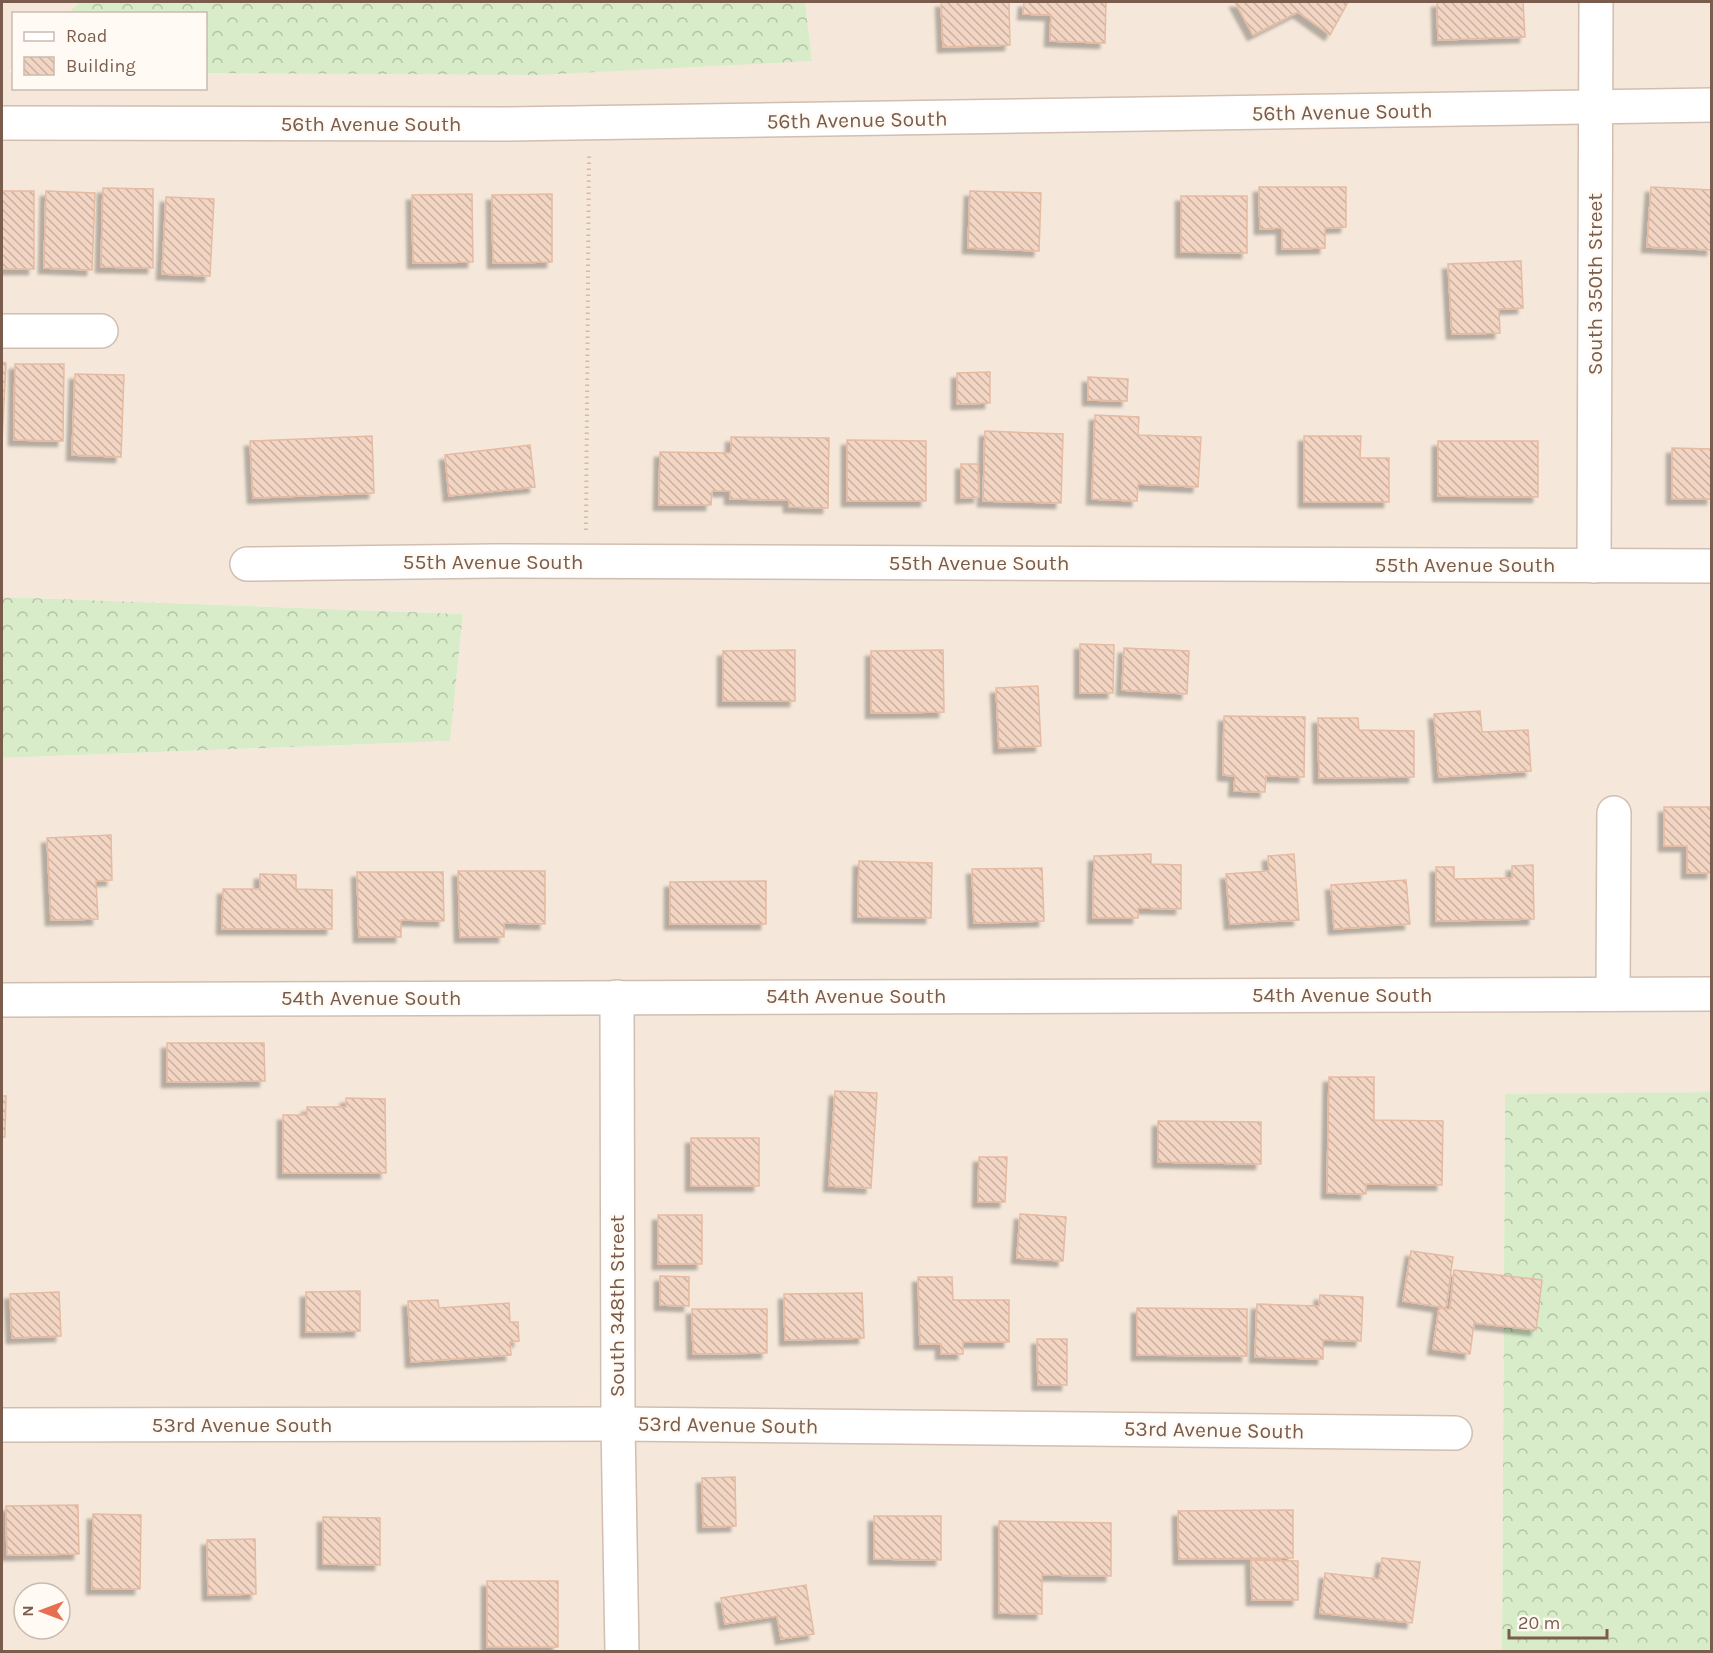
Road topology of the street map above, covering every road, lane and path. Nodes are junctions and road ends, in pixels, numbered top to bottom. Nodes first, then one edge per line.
1 (1596, 2) edge
2 (1712, 105) edge
3 (1595, 107) junction
4 (2, 123) edge
5 (589, 143) dead end
6 (2, 331) edge
7 (101, 331) dead end
8 (585, 561) junction
9 (247, 564) dead end
10 (1594, 566) junction
11 (1712, 566) edge
12 (1614, 813) dead end
13 (1613, 994) junction
14 (1712, 994) edge
15 (617, 997) junction
16 (2, 1000) edge
17 (618, 1424) junction
18 (2, 1425) edge
19 (1455, 1433) dead end
20 (622, 1652) edge

1 - 3 street, South 350th Street
2 - 3 street, 56th Avenue South
3 - 4 street, 56th Avenue South
3 - 10 street, South 350th Street
5 - 8 path
6 - 7 street
8 - 9 street, 55th Avenue South
8 - 10 street, 55th Avenue South
10 - 11 street, 55th Avenue South
12 - 13 street
13 - 14 street, 54th Avenue South
13 - 15 street, 54th Avenue South
15 - 16 street, 54th Avenue South
15 - 17 street, South 348th Street
17 - 18 street, 53rd Avenue South
17 - 19 street, 53rd Avenue South
17 - 20 street, South 348th Street

